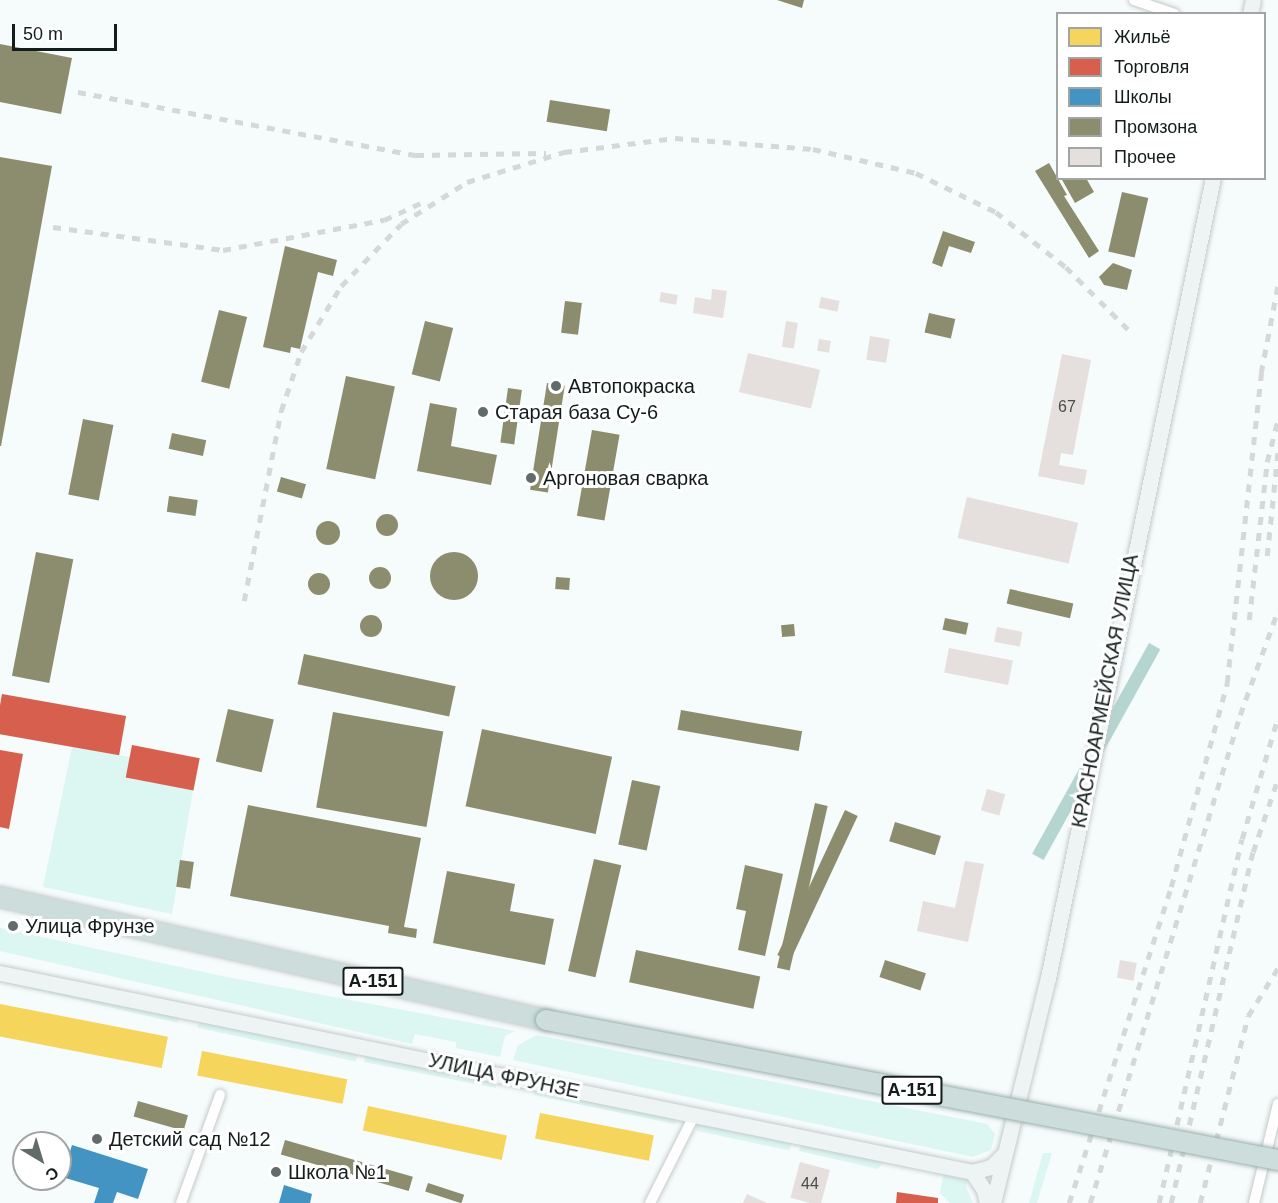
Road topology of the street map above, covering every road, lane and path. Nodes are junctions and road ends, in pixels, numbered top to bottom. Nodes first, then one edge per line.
1 (1134, 0) edge
2 (1169, 12) edge
3 (1213, 180) edge
4 (0, 897) edge
5 (0, 974) edge
6 (220, 1095) dead end
7 (1278, 1104) edge
8 (694, 1116) junction
9 (1003, 1155) junction
10 (1278, 1160) edge
11 (972, 1172) junction
12 (181, 1203) edge
13 (650, 1203) edge
14 (987, 1203) edge
15 (993, 1203) edge
16 (1254, 1203) edge

1 - 2 street
3 - 9 main road, КРАСНОАРМЕЙСКАЯ УЛИЦА
4 - 10 highway, А-151, bridge
5 - 8 main road, УЛИЦА ФРУНЗЕ
6 - 12 street
7 - 16 street
8 - 11 main road, УЛИЦА ФРУНЗЕ
8 - 13 street
9 - 11 main road
9 - 15 main road, КРАСНОАРМЕЙСКАЯ УЛИЦА
11 - 14 main road

